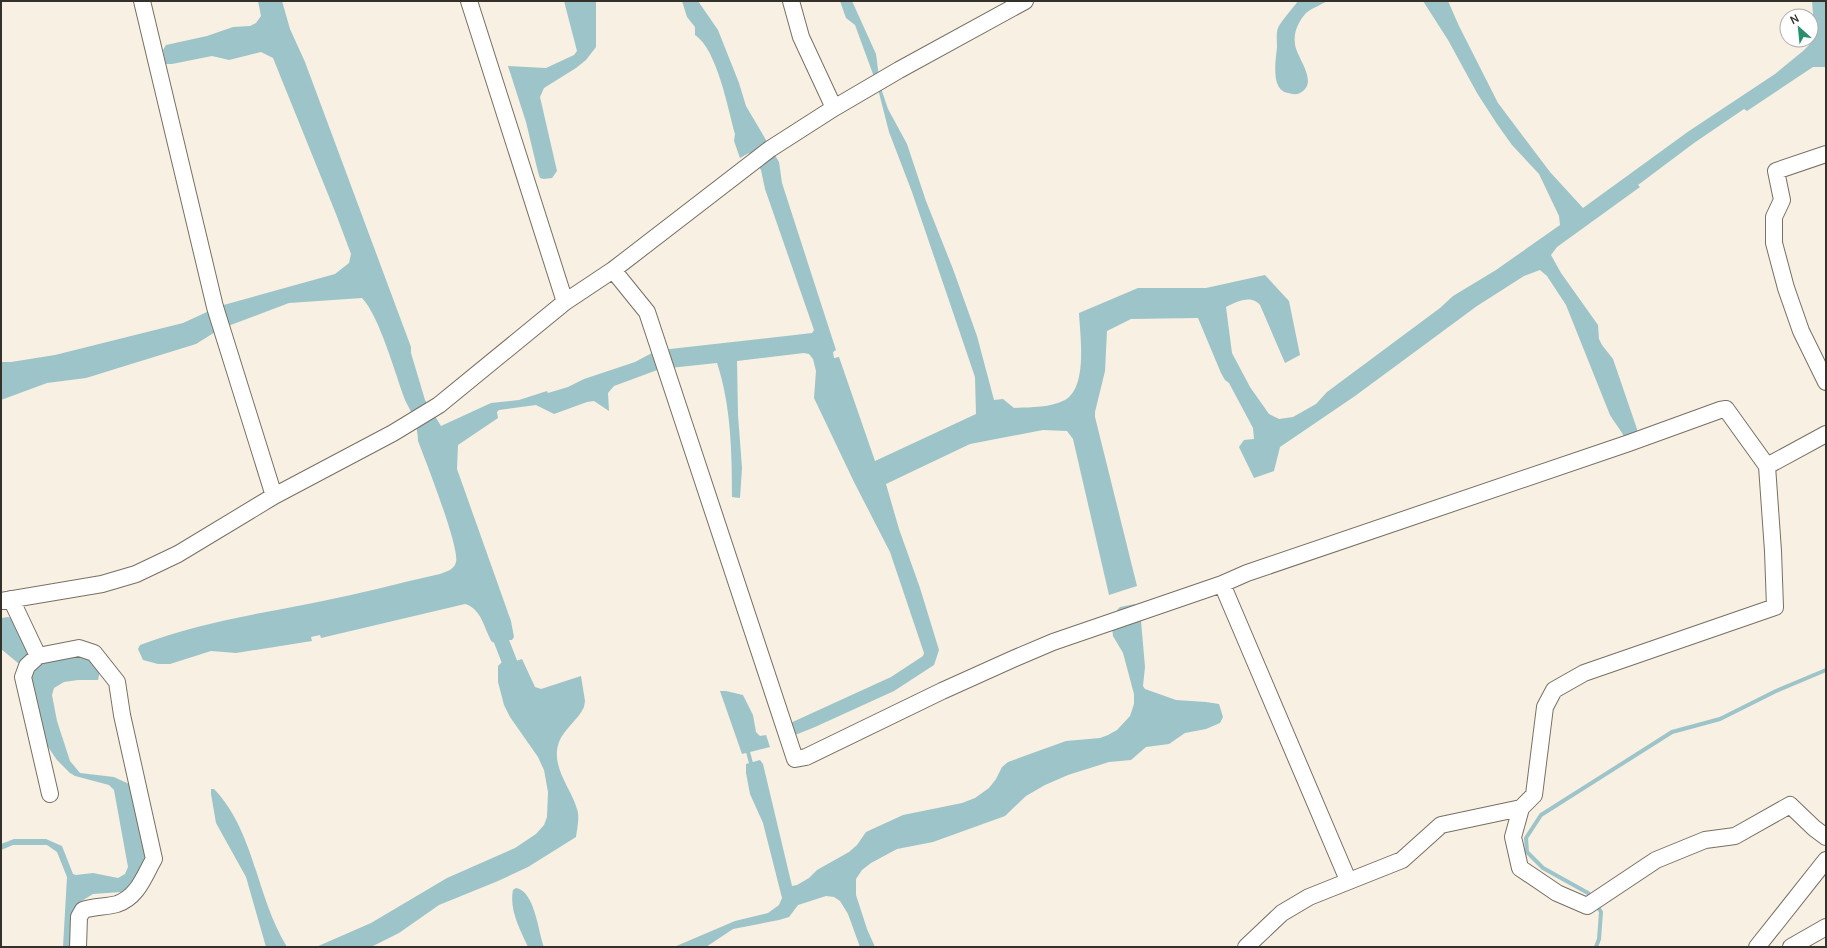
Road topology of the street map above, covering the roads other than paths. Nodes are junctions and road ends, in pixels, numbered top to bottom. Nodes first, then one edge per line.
1 (142, 1) edge
2 (470, 1) edge
3 (791, 1) edge
4 (1025, 1) edge
5 (834, 108) junction
6 (1826, 154) edge
7 (613, 270) junction
8 (565, 302) junction
9 (1826, 382) edge
10 (1826, 434) edge
11 (1767, 466) junction
12 (274, 496) junction
13 (1222, 584) junction
14 (6, 600) edge
15 (38, 656) junction
16 (50, 794) dead end
17 (1521, 808) junction
18 (1826, 837) edge
19 (1826, 860) edge
20 (1348, 880) junction
21 (1826, 927) edge
22 (78, 947) edge
23 (1246, 947) edge
24 (1757, 947) edge
25 (1791, 947) edge

1 - 12 street
2 - 8 street
3 - 5 street
4 - 5 street
5 - 7 street
6 - 9 street
7 - 8 street
7 - 13 street
8 - 12 street
10 - 11 street
11 - 13 street
11 - 17 street
12 - 14 street
13 - 20 street
14 - 15 street
15 - 16 street
15 - 22 street
17 - 18 street
17 - 20 street
19 - 24 street
20 - 23 street
21 - 25 street

